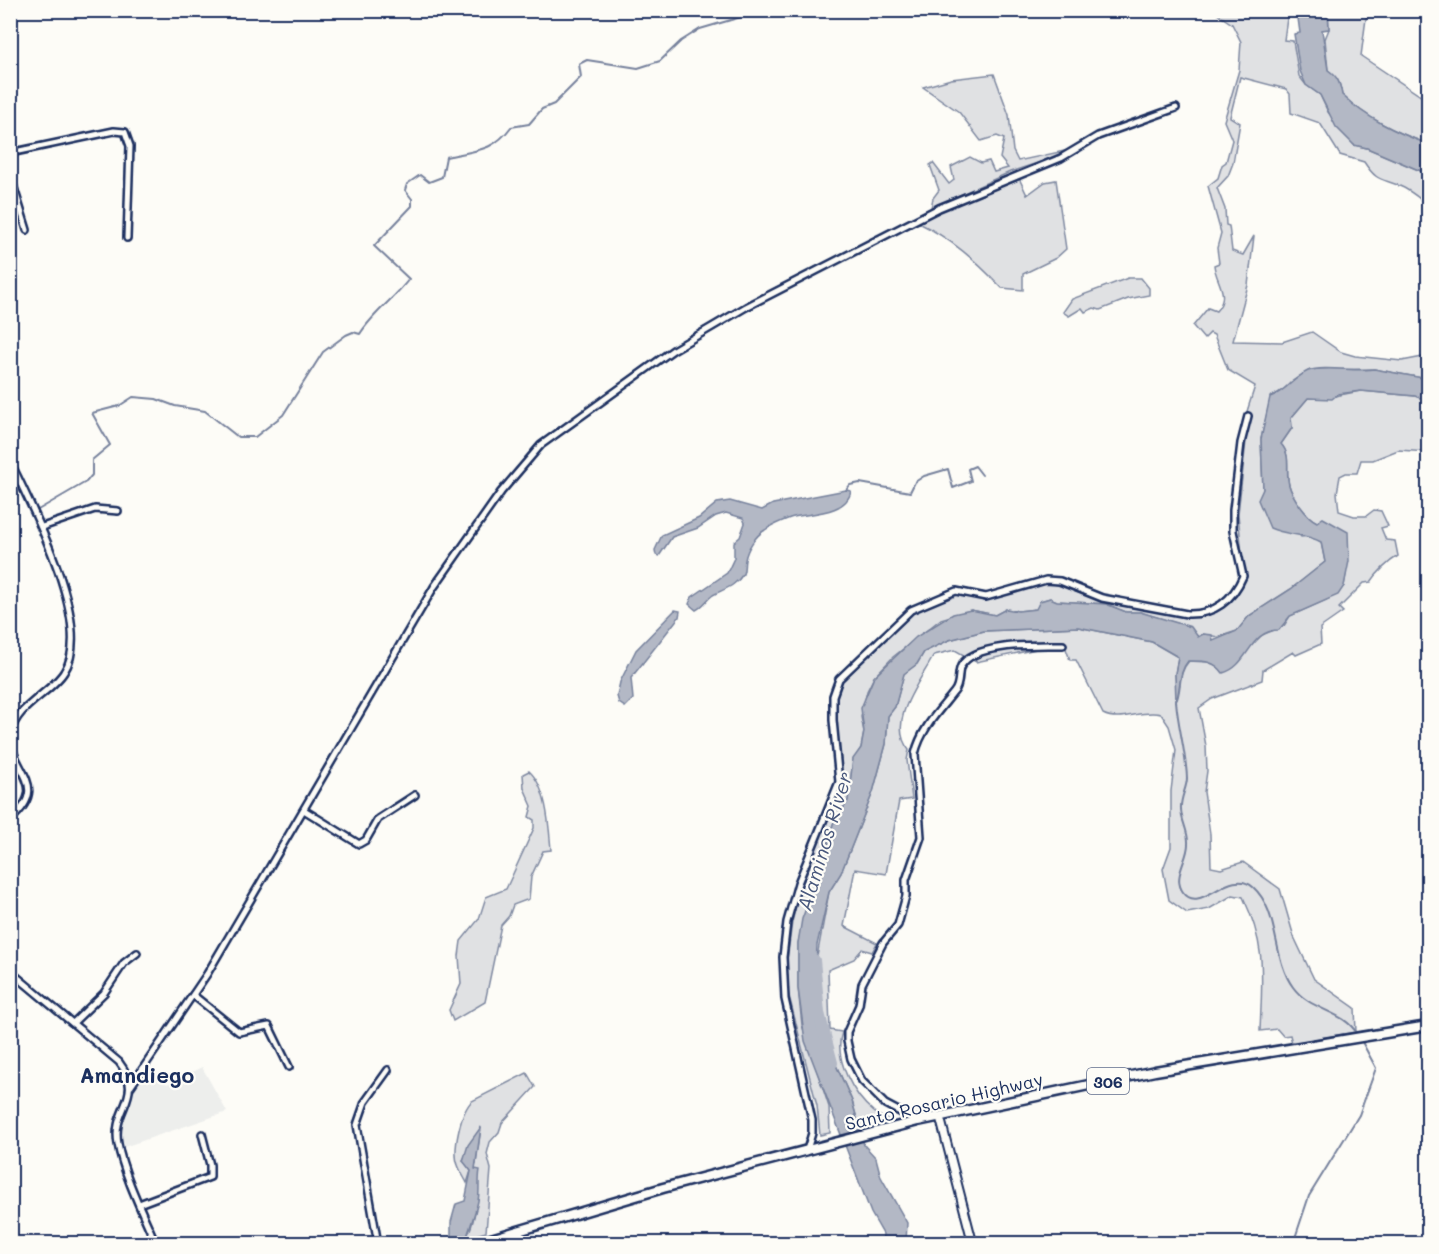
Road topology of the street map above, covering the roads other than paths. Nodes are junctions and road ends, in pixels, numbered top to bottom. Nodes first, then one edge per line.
1 (1176, 108) dead end
2 (10, 153) edge
3 (10, 175) edge
4 (27, 230) dead end
5 (127, 238) dead end
6 (1248, 416) dead end
7 (10, 461) edge
8 (118, 511) dead end
9 (42, 527) junction
10 (1063, 645) dead end
11 (415, 795) dead end
12 (304, 810) junction
13 (10, 820) edge
14 (137, 953) dead end
15 (10, 971) edge
16 (194, 995) junction
17 (73, 1023) junction
18 (1428, 1026) edge
19 (289, 1067) dead end
20 (388, 1070) dead end
21 (131, 1086) junction
22 (940, 1117) junction
23 (918, 1121) junction
24 (202, 1134) dead end
25 (807, 1150) junction
26 (139, 1204) junction
27 (503, 1239) edge
28 (156, 1244) edge
29 (378, 1244) edge
30 (474, 1244) edge
31 (973, 1244) edge

1 - 12 street
2 - 5 street
3 - 4 street
6 - 25 street
7 - 9 street
8 - 9 street
9 - 13 street
10 - 23 street
11 - 12 street
12 - 16 street
14 - 17 street
15 - 17 street
16 - 19 street
16 - 21 street
17 - 21 street
18 - 22 main road, Santo Rosario Highway / 306
20 - 29 street
21 - 26 street
22 - 23 main road, Santo Rosario Highway / 306
22 - 31 street
23 - 25 main road, Santo Rosario Highway / 306
24 - 26 street
25 - 27 main road, Santo Rosario Highway / 306
26 - 28 street
27 - 30 main road, Santo Rosario Highway / 306

